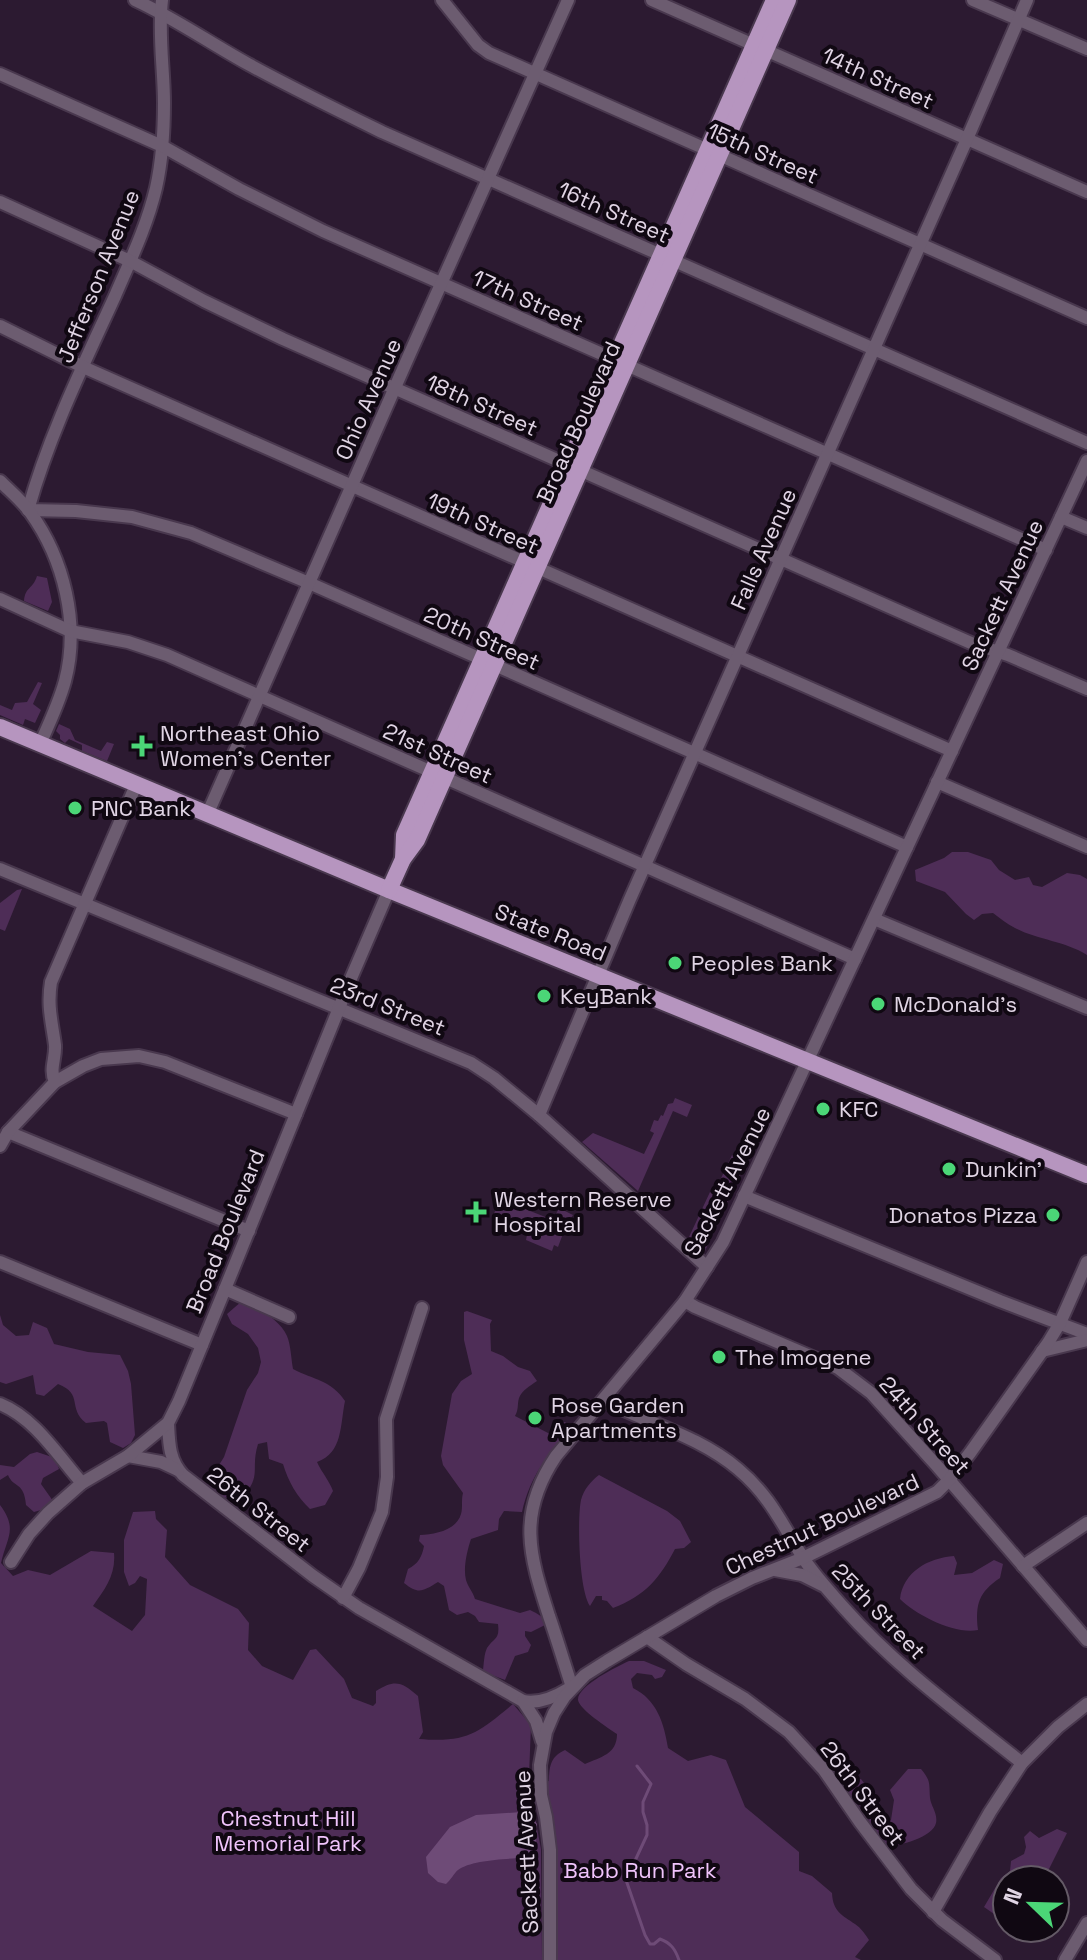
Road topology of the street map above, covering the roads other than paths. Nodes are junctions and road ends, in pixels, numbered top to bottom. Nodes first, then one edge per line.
1 (135, 0) edge
2 (442, 0) edge
3 (568, 0) edge
4 (652, 0) edge
5 (774, 0) edge
6 (788, 0) edge
7 (973, 0) edge
8 (1027, 0) edge
9 (161, 6) edge
10 (1019, 19) junction
11 (760, 47) junction
12 (1087, 49) edge
13 (534, 73) junction
14 (0, 74) edge
15 (967, 139) junction
16 (162, 146) junction
17 (714, 153) junction
18 (488, 178) junction
19 (1087, 192) edge
20 (0, 202) edge
21 (920, 244) junction
22 (668, 258) junction
23 (130, 261) junction
24 (442, 284) junction
25 (1087, 318) edge
26 (0, 326) edge
27 (873, 349) junction
28 (621, 363) junction
29 (83, 367) junction
30 (395, 389) junction
31 (1087, 443) edge
32 (828, 454) junction
33 (1087, 461) edge
34 (574, 468) junction
35 (0, 481) edge
36 (352, 486) junction
37 (28, 510) junction
38 (1061, 517) junction
39 (1087, 528) edge
40 (1046, 550) junction
41 (780, 559) junction
42 (530, 566) junction
43 (309, 583) junction
44 (0, 599) edge
45 (70, 631) junction
46 (998, 653) junction
47 (737, 657) junction
48 (488, 662) junction
49 (1087, 689) edge
50 (260, 696) junction
51 (0, 727) edge
52 (40, 744) junction
53 (952, 751) junction
54 (695, 753) junction
55 (438, 775) junction
56 (937, 782) junction
57 (136, 785) junction
58 (207, 815) junction
59 (907, 847) junction
60 (1087, 847) edge
61 (644, 866) junction
62 (0, 869) edge
63 (389, 890) junction
64 (85, 904) junction
65 (874, 919) junction
66 (855, 959) junction
67 (597, 974) junction
68 (339, 1008) junction
69 (1087, 1008) edge
70 (808, 1061) junction
71 (55, 1082) junction
72 (296, 1114) junction
73 (539, 1115) junction
74 (8, 1132) junction
75 (0, 1146) edge
76 (1087, 1175) edge
77 (744, 1196) junction
78 (249, 1231) junction
79 (0, 1262) edge
80 (1087, 1262) edge
81 (707, 1267) junction
82 (225, 1289) junction
83 (685, 1301) junction
84 (422, 1308) dead end
85 (289, 1317) dead end
86 (1060, 1323) junction
87 (1087, 1337) edge
88 (202, 1345) junction
89 (1042, 1351) junction
90 (603, 1400) junction
91 (0, 1404) edge
92 (168, 1423) junction
93 (128, 1456) junction
94 (178, 1470) junction
95 (949, 1480) junction
96 (82, 1483) junction
97 (1087, 1523) edge
98 (803, 1558) junction
99 (11, 1562) dead end
100 (1023, 1566) junction
101 (772, 1570) junction
102 (827, 1587) junction
103 (343, 1598) junction
104 (647, 1637) junction
105 (1087, 1640) edge
106 (572, 1687) junction
107 (523, 1701) junction
108 (1087, 1704) edge
109 (542, 1744) junction
110 (1022, 1763) junction
111 (933, 1912) junction
112 (1087, 1923) edge
113 (550, 1960) edge
114 (995, 1960) edge
115 (1065, 1960) edge

1 - 9 street, 16th Street
2 - 13 street, 15th Street
3 - 13 street, Ohio Avenue
4 - 11 street, 14th Street
5 - 11 main road, Broad Boulevard
6 - 11 main road, Broad Boulevard
7 - 10 street
8 - 10 street, Falls Avenue
9 - 16 street, Jefferson Avenue
9 - 18 street, 16th Street
10 - 12 street
10 - 15 street, Falls Avenue
11 - 15 street, 14th Street
11 - 17 main road, Broad Boulevard
13 - 17 street, 15th Street
13 - 18 street, Ohio Avenue
14 - 16 street, 17th Street
15 - 19 street, 14th Street
15 - 21 street, Falls Avenue
16 - 23 street, Jefferson Avenue
16 - 24 street, 17th Street
17 - 21 street, 15th Street
17 - 22 main road, Broad Boulevard
18 - 22 street, 16th Street
18 - 24 street, Ohio Avenue
20 - 23 street, 18th Street
21 - 25 street, 15th Street
21 - 27 street, Falls Avenue
22 - 27 street, 16th Street
22 - 28 main road, Broad Boulevard
23 - 29 street, Jefferson Avenue
23 - 30 street, 18th Street
24 - 28 street, 17th Street
24 - 30 street, Ohio Avenue
26 - 29 street, 19th Street
27 - 31 street, 16th Street
27 - 32 street, Falls Avenue
28 - 32 street, 17th Street
28 - 34 main road, Broad Boulevard
29 - 36 street, 19th Street
29 - 37 street, Jefferson Avenue
30 - 34 street, 18th Street
30 - 36 street, Ohio Avenue
32 - 40 street, 17th Street
32 - 41 street, Falls Avenue
33 - 38 street, Sackett Avenue
34 - 41 street, 18th Street
34 - 42 main road, Broad Boulevard
35 - 37 street
36 - 42 street, 19th Street
36 - 43 street, Ohio Avenue
37 - 43 street, 20th Street
37 - 45 street
38 - 39 street
38 - 40 street, Sackett Avenue
40 - 46 street, Sackett Avenue
41 - 46 street, 18th Street
41 - 47 street, Falls Avenue
42 - 47 street, 19th Street
42 - 48 main road, Broad Boulevard
43 - 48 street, 20th Street
43 - 50 street, Ohio Avenue
44 - 45 street, 21st Street
45 - 50 street, 21st Street
45 - 52 street
46 - 49 street, 18th Street
46 - 53 street, Sackett Avenue
47 - 53 street, 19th Street
47 - 54 street, Falls Avenue
48 - 54 street, 20th Street
48 - 55 main road, Broad Boulevard
50 - 55 street, 21st Street
50 - 58 street, Ohio Avenue
51 - 52 main road, State Road
52 - 57 main road, State Road
53 - 56 street, Sackett Avenue
54 - 59 street, 20th Street
54 - 61 street, Falls Avenue
55 - 61 street, 21st Street
55 - 63 main road, Broad Boulevard
56 - 59 street, Sackett Avenue
56 - 60 street
57 - 58 main road, State Road
57 - 64 street
58 - 63 main road, State Road
59 - 65 street, Sackett Avenue
61 - 66 street, 21st Street
61 - 67 street, Falls Avenue
62 - 64 street, 23rd Street
63 - 67 main road, State Road
63 - 68 street, Broad Boulevard
64 - 68 street, 23rd Street
64 - 71 street
65 - 66 street, Sackett Avenue
65 - 69 street
66 - 70 street, Sackett Avenue
67 - 70 main road, State Road
67 - 73 street, Falls Avenue
68 - 72 street, Broad Boulevard
68 - 73 street, 23rd Street
70 - 76 main road, State Road
70 - 77 street, Sackett Avenue
71 - 72 street
71 - 74 street
72 - 78 street, Broad Boulevard
73 - 81 street, 23rd Street
74 - 75 street
74 - 78 street
77 - 81 street, Sackett Avenue
77 - 86 street
78 - 82 street, Broad Boulevard
79 - 88 street
80 - 86 street, Chestnut Boulevard
81 - 83 street, Sackett Avenue
82 - 85 street
82 - 88 street, Broad Boulevard
83 - 90 street, Sackett Avenue
83 - 95 street, 24th Street
84 - 103 street
86 - 87 street
86 - 89 street, Chestnut Boulevard
87 - 89 street
88 - 92 street, Broad Boulevard
89 - 95 street, Chestnut Boulevard
90 - 98 street, 25th Street
90 - 106 street, Sackett Avenue
91 - 96 street
92 - 93 street, Broad Boulevard
92 - 94 street, 26th Street
93 - 94 street, 26th Street
93 - 96 street, Broad Boulevard
94 - 103 street, 26th Street
95 - 98 street, Chestnut Boulevard
95 - 100 street, 24th Street
96 - 99 street, Broad Boulevard
97 - 100 street
98 - 101 street, Chestnut Boulevard
98 - 102 street, 25th Street
100 - 105 street, 24th Street
101 - 102 street
101 - 104 street, Chestnut Boulevard
102 - 110 street, 25th Street
103 - 107 street, 26th Street
104 - 106 street, Chestnut Boulevard
104 - 111 street, 26th Street
106 - 107 street
106 - 109 street, Sackett Avenue
107 - 109 street
108 - 110 street
109 - 113 street, Sackett Avenue
110 - 111 street
111 - 114 street, 26th Street
112 - 115 street

